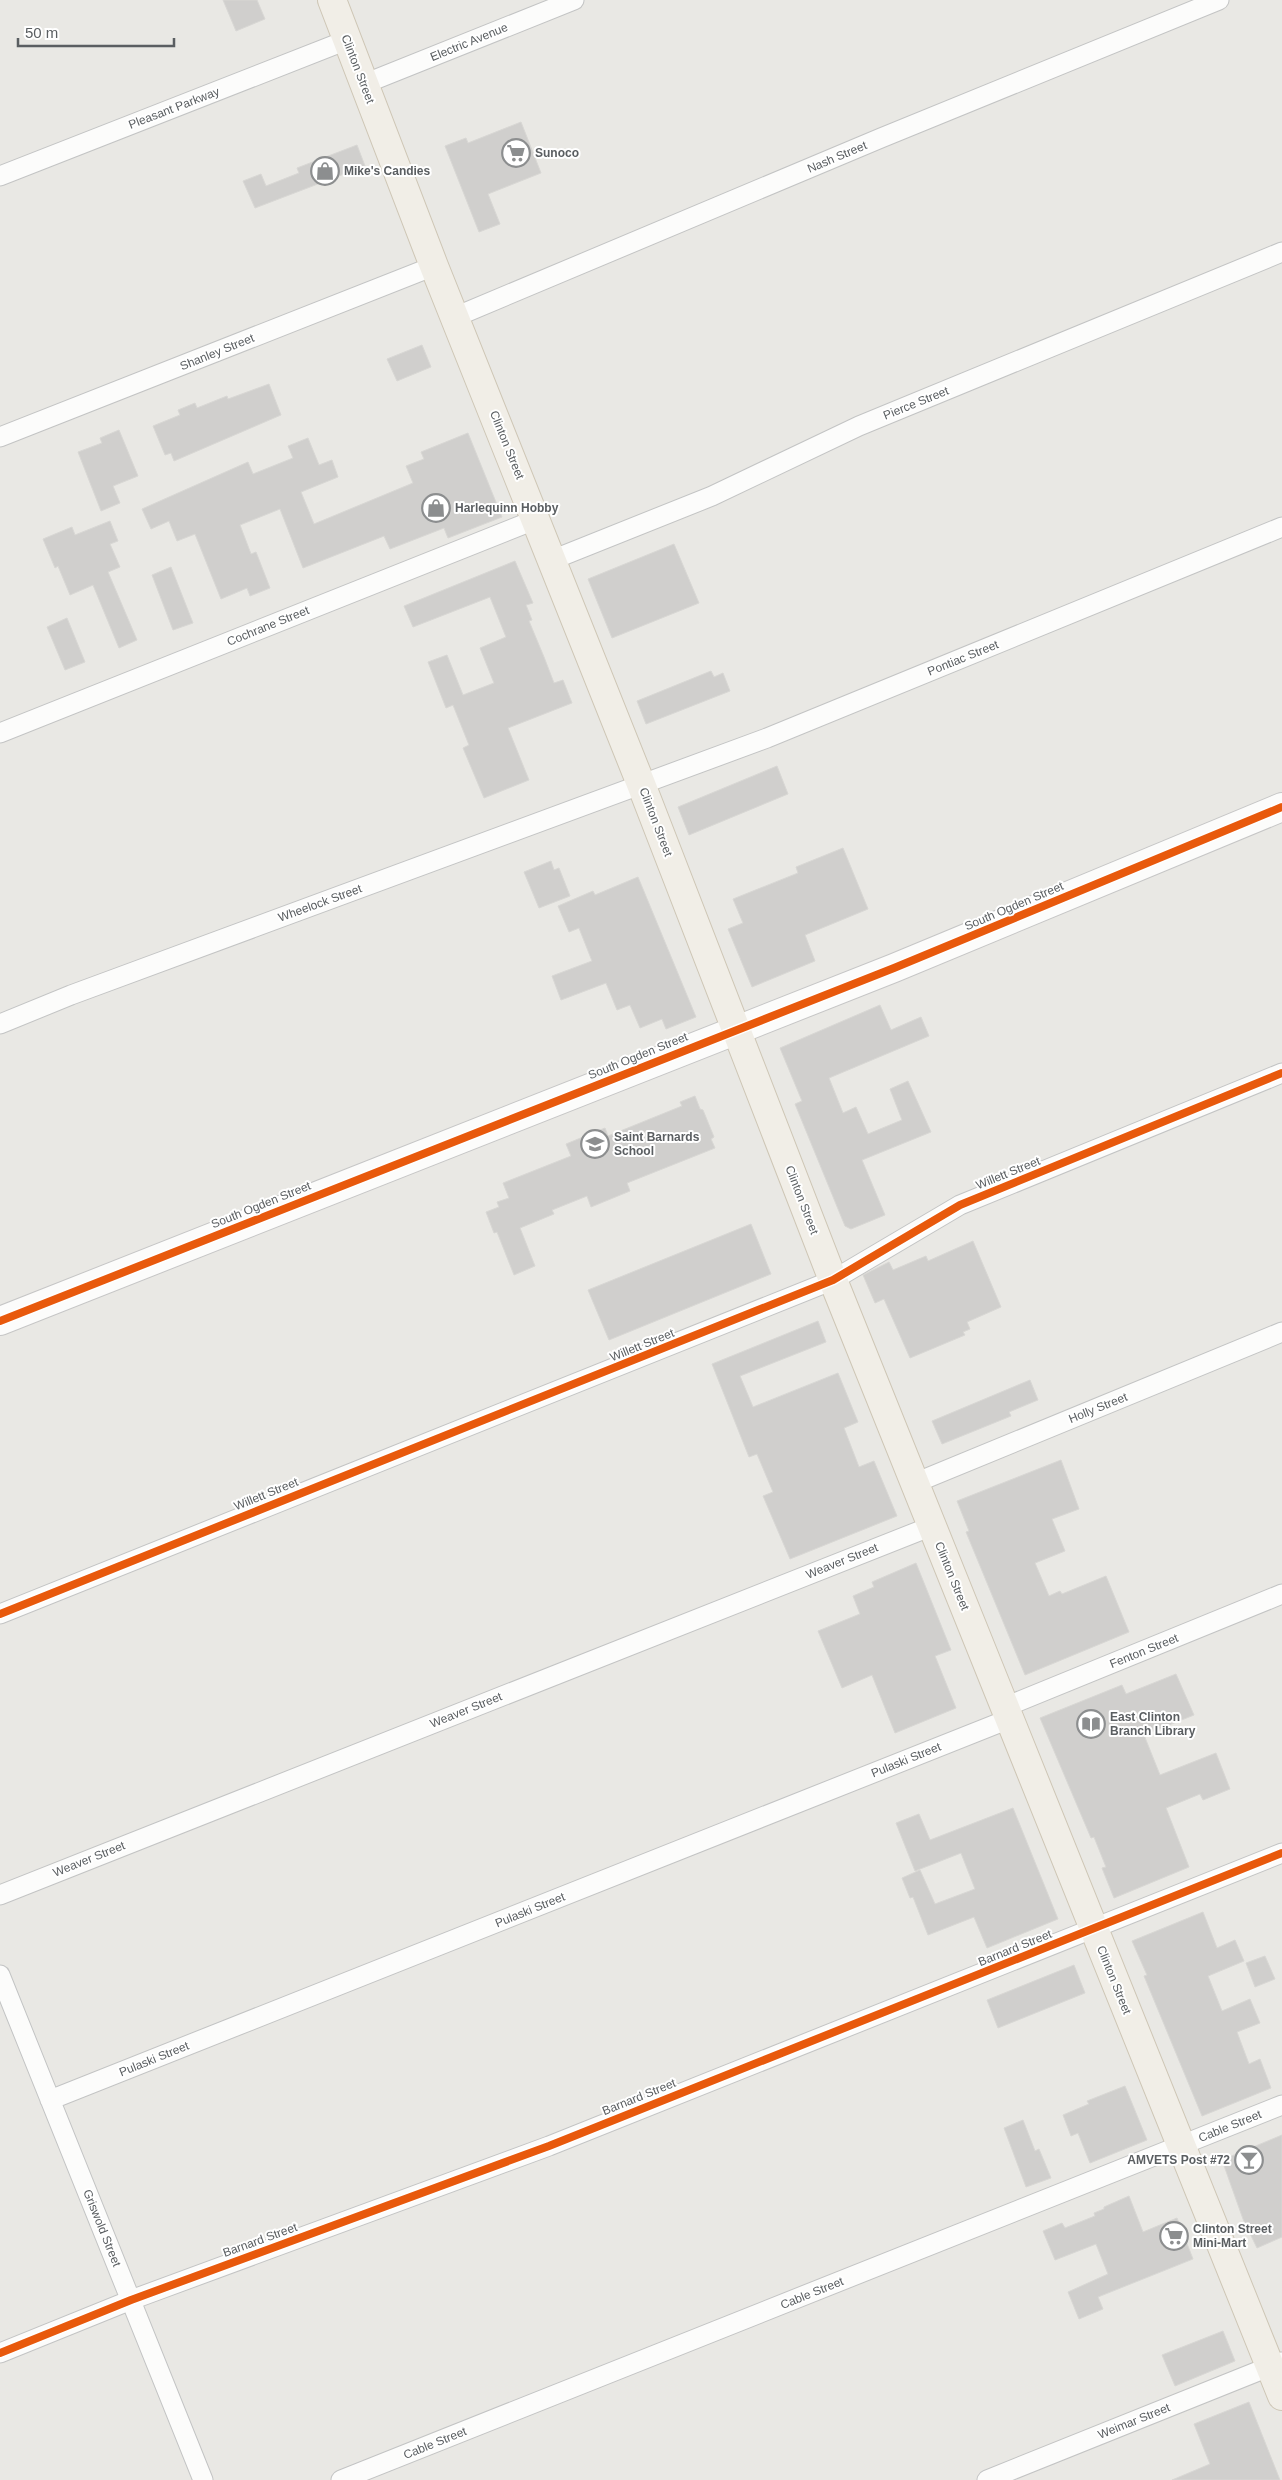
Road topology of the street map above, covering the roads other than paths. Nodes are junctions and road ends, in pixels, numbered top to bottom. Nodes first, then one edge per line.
1 (332, 0) edge
2 (574, 0) edge
3 (1219, 0) edge
4 (347, 40) junction
5 (364, 84) junction
6 (0, 176) edge
7 (1282, 252) edge
8 (434, 266) junction
9 (455, 317) junction
10 (0, 437) edge
11 (537, 519) junction
12 (1282, 527) edge
13 (552, 560) junction
14 (0, 733) edge
15 (641, 784) junction
16 (1282, 807) edge
17 (0, 1024) edge
18 (736, 1029) junction
19 (1282, 1074) edge
20 (833, 1280) junction
21 (0, 1321) edge
22 (1282, 1332) edge
23 (915, 1483) junction
24 (932, 1526) junction
25 (1282, 1594) edge
26 (0, 1614) edge
27 (1007, 1713) junction
28 (1282, 1853) edge
29 (0, 1895) edge
30 (1094, 1928) junction
31 (0, 1975) edge
32 (50, 2100) junction
33 (1282, 2105) edge
34 (1181, 2145) junction
35 (131, 2300) junction
36 (0, 2353) edge
37 (1276, 2364) edge
38 (1282, 2396) edge
39 (203, 2480) edge
40 (341, 2480) edge
41 (987, 2480) edge

1 - 4 main road, Clinton Street
2 - 5 street, Electric Avenue
3 - 9 street, Nash Street
4 - 5 main road, Clinton Street
4 - 6 street, Pleasant Parkway
5 - 8 main road, Clinton Street
7 - 13 street, Pierce Street
8 - 9 main road, Clinton Street
8 - 10 street, Shanley Street
9 - 11 main road, Clinton Street
11 - 13 main road, Clinton Street
11 - 14 street, Cochrane Street
12 - 15 street, Pontiac Street
13 - 15 main road, Clinton Street
15 - 17 street, Wheelock Street
15 - 18 main road, Clinton Street
16 - 18 street, South Ogden Street
18 - 20 main road, Clinton Street
18 - 21 street, South Ogden Street
19 - 20 street, Willett Street
20 - 23 main road, Clinton Street
20 - 26 street, Willett Street
22 - 23 street, Holly Street
23 - 24 main road, Clinton Street
24 - 27 main road, Clinton Street
24 - 29 street, Weaver Street
25 - 27 street, Fenton Street
27 - 30 main road, Clinton Street
27 - 32 street, Pulaski Street
28 - 30 street, Barnard Street
30 - 34 main road, Clinton Street
30 - 35 street, Barnard Street
31 - 32 street, Griswold Street
32 - 35 street, Griswold Street
33 - 34 street, Cable Street
34 - 37 main road, Clinton Street
34 - 40 street, Cable Street
35 - 36 street, Barnard Street
35 - 39 street, Griswold Street
37 - 38 main road, Clinton Street
37 - 41 street, Weimar Street

